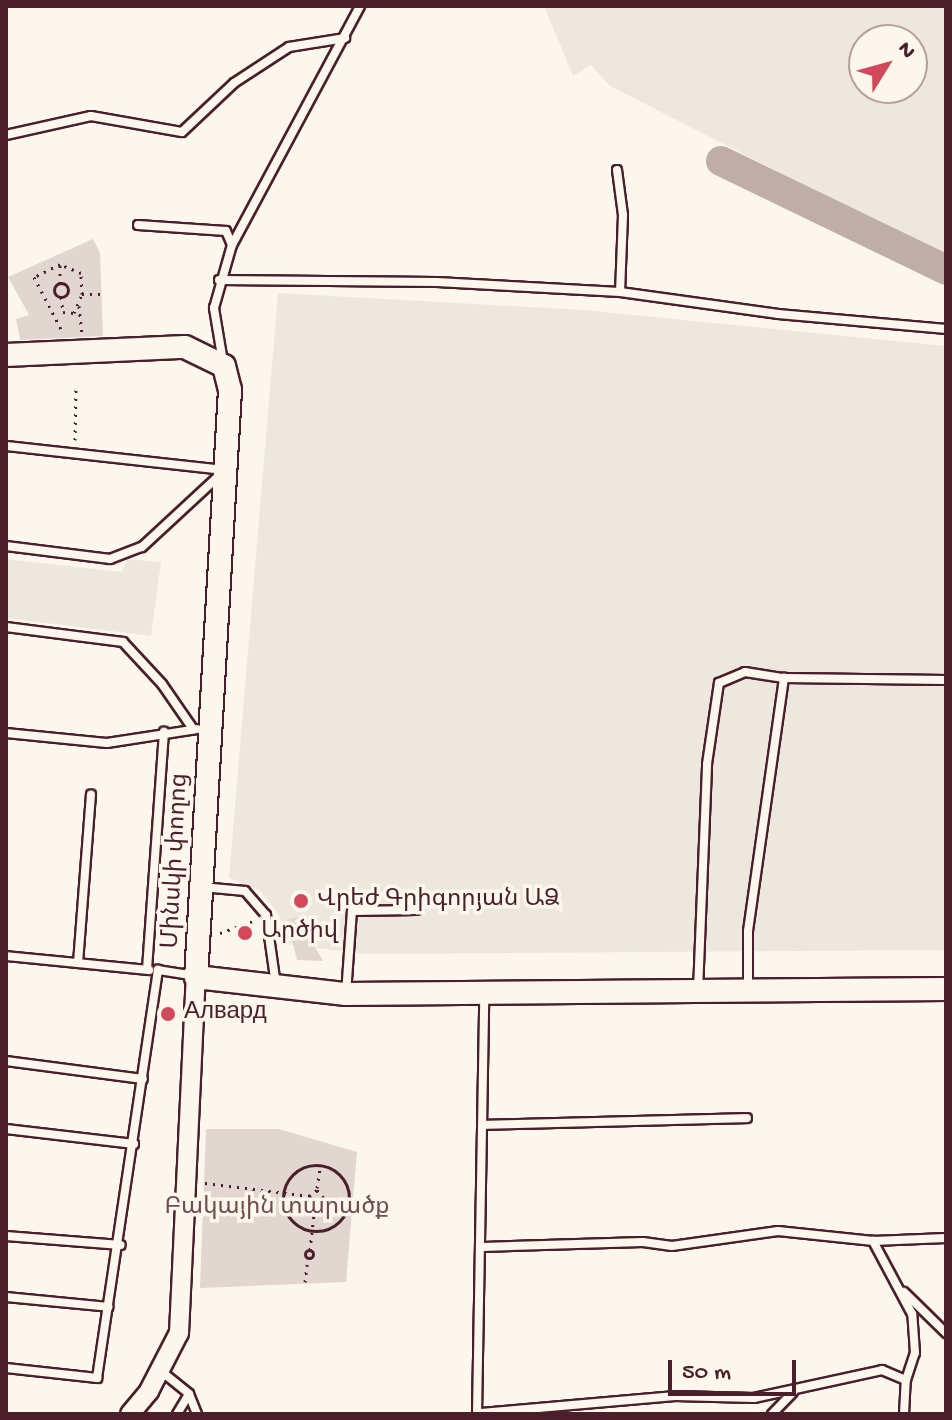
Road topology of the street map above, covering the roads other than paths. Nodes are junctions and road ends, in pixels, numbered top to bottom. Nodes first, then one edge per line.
1 (360, 6) edge
2 (345, 38) junction
3 (6, 135) edge
4 (617, 170) dead end
5 (138, 225) dead end
6 (232, 245) junction
7 (219, 280) junction
8 (620, 292) junction
9 (946, 329) edge
10 (6, 355) edge
11 (224, 366) junction
12 (6, 446) edge
13 (226, 470) junction
14 (6, 546) edge
15 (6, 627) edge
16 (784, 678) junction
17 (946, 680) edge
18 (201, 729) junction
19 (164, 732) junction
20 (6, 733) edge
21 (91, 795) dead end
22 (202, 887) junction
23 (416, 910) dead end
24 (6, 956) edge
25 (78, 963) junction
26 (147, 969) junction
27 (158, 970) junction
28 (196, 977) junction
29 (946, 989) edge
30 (276, 990) junction
31 (748, 990) junction
32 (698, 992) junction
33 (346, 994) junction
34 (484, 995) junction
35 (6, 1061) edge
36 (143, 1079) junction
37 (747, 1118) dead end
38 (483, 1125) junction
39 (6, 1129) edge
40 (134, 1144) junction
41 (6, 1236) edge
42 (946, 1238) edge
43 (873, 1241) junction
44 (121, 1245) junction
45 (483, 1247) junction
46 (900, 1289) junction
47 (6, 1297) edge
48 (109, 1307) junction
49 (946, 1333) edge
50 (6, 1368) edge
51 (160, 1370) junction
52 (906, 1380) junction
53 (794, 1392) junction
54 (189, 1394) junction
55 (548, 1408) junction
56 (479, 1413) edge
57 (130, 1414) edge
58 (177, 1414) edge
59 (197, 1414) edge
60 (557, 1414) edge
61 (772, 1414) edge
62 (904, 1414) edge

1 - 2 lane
2 - 3 lane
2 - 6 lane
4 - 8 lane
5 - 6 lane
6 - 7 lane
7 - 8 lane
7 - 11 lane
8 - 9 lane
10 - 11 main road
11 - 13 main road, Մինսկի փողոց
12 - 13 lane
13 - 14 lane
13 - 18 main road, Մինսկի փողոց
15 - 18 lane
16 - 17 lane
16 - 31 lane
16 - 32 lane
18 - 19 lane
18 - 22 main road, Մինսկի փողոց
19 - 20 lane
19 - 26 lane
21 - 25 lane
22 - 28 main road, Մինսկի փողոց
22 - 30 lane
23 - 33 lane
24 - 25 lane
25 - 26 lane
26 - 27 lane
27 - 28 lane
27 - 36 lane
28 - 30 main road, Մինսկի փողոց
28 - 51 street
29 - 31 main road, Մինսկի փողոց
30 - 33 main road, Մինսկի փողոց
31 - 32 main road, Մինսկի փողոց
32 - 34 main road, Մինսկի փողոց
33 - 34 main road, Մինսկի փողոց
34 - 38 lane
35 - 36 lane
36 - 40 lane
37 - 38 lane
38 - 45 lane
39 - 40 lane
40 - 44 lane
41 - 44 lane
42 - 43 lane
43 - 45 lane
43 - 46 lane
44 - 48 lane
45 - 56 lane
46 - 49 lane
46 - 52 lane
47 - 48 lane
48 - 50 lane
51 - 54 lane
51 - 57 street
52 - 53 lane
52 - 62 lane
53 - 55 lane
53 - 61 lane
54 - 58 lane
54 - 59 lane
55 - 56 lane
55 - 60 lane

